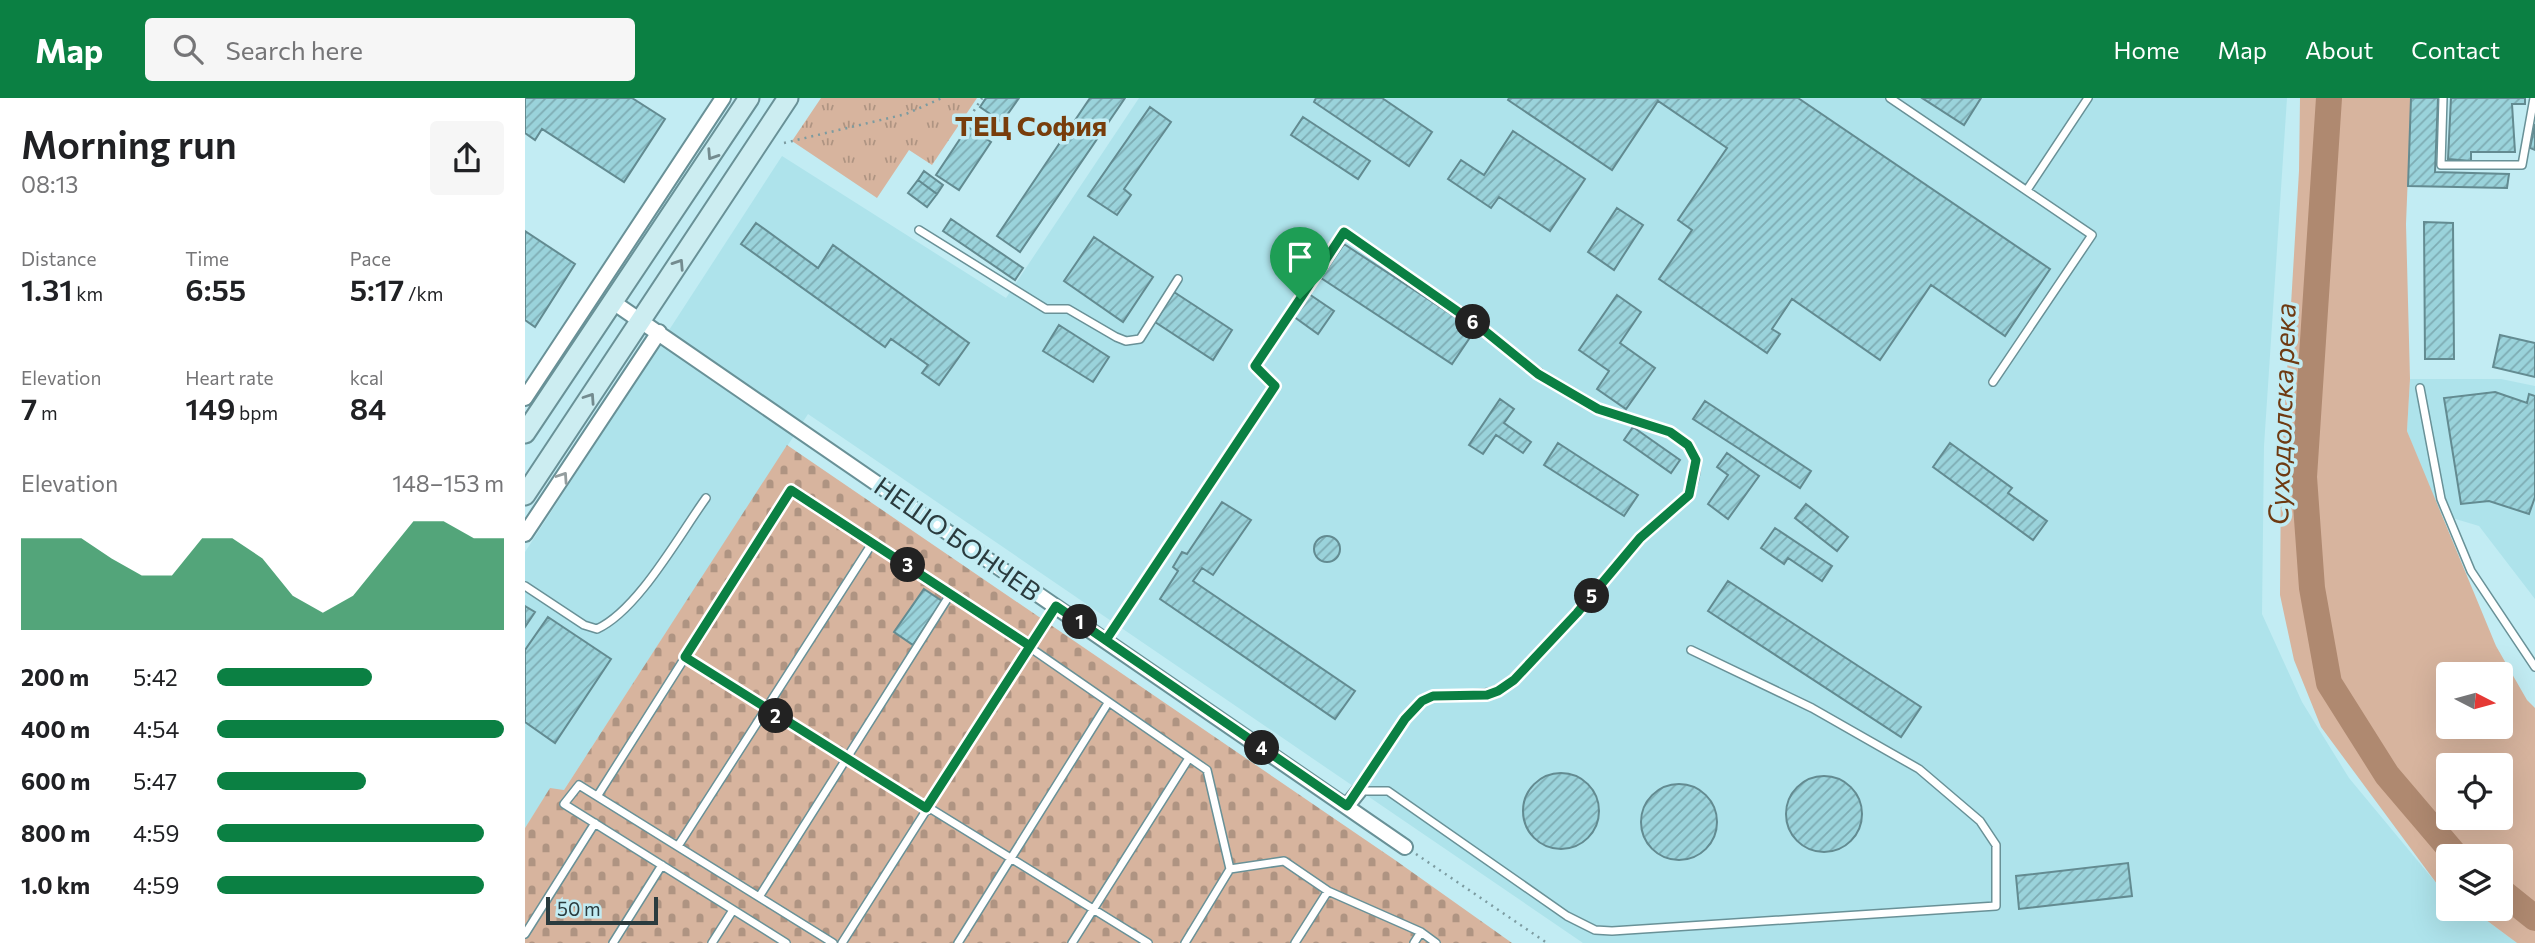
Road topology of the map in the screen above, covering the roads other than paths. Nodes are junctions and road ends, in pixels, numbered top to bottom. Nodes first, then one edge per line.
1 (723, 98) edge
2 (749, 98) edge
3 (787, 98) edge
4 (1890, 98) edge
5 (2088, 98) edge
6 (2442, 98) edge
7 (2534, 98) edge
8 (2027, 190) junction
9 (919, 230) dead end
10 (1178, 279) dead end
11 (613, 302) junction
12 (642, 321) junction
13 (659, 332) junction
14 (1993, 382) dead end
15 (2420, 388) dead end
16 (525, 398) edge
17 (525, 433) edge
18 (525, 495) edge
19 (706, 498) dead end
20 (525, 534) edge
21 (873, 542) junction
22 (525, 586) edge
23 (951, 593) junction
24 (1056, 606) junction
25 (1106, 640) junction
26 (1030, 646) junction
27 (1691, 650) dead end
28 (685, 657) junction
29 (2535, 667) edge
30 (1108, 703) junction
31 (767, 710) junction
32 (1189, 758) junction
33 (846, 759) junction
34 (1359, 791) junction
35 (598, 795) junction
36 (1347, 806) junction
37 (926, 808) junction
38 (595, 823) junction
39 (678, 846) junction
40 (1405, 847) road end
41 (1011, 859) junction
42 (662, 865) junction
43 (1230, 869) junction
44 (1328, 891) junction
45 (758, 897) junction
46 (1093, 909) junction
47 (733, 910) junction
48 (1421, 932) junction
49 (525, 934) edge
50 (613, 943) edge
51 (712, 943) edge
52 (786, 943) edge
53 (833, 943) edge
54 (842, 943) edge
55 (958, 943) edge
56 (1072, 943) edge
57 (1149, 943) edge
58 (1185, 943) edge
59 (1295, 943) edge
60 (1414, 943) edge
61 (1436, 943) edge

1 - 16 street
2 -> 11 main road
12 -> 3 main road
4 - 8 lane
5 - 8 lane
6 - 7 lane
8 - 14 lane
9 - 10 lane
11 - 12 street, НЕШО БОНЧЕВ
11 - 17 main road
12 - 13 street, НЕШО БОНЧЕВ
18 -> 12 main road
20 -> 13 street
13 - 24 street, НЕШО БОНЧЕВ
15 - 29 lane
19 - 22 lane
21 - 23 lane
21 - 28 lane
21 - 31 lane
23 - 26 lane
23 - 33 lane
24 - 25 street, НЕШО БОНЧЕВ
24 - 26 lane
25 - 34 lane
25 - 36 street, НЕШО БОНЧЕВ
26 - 30 lane
26 - 37 lane
27 - 34 lane
28 - 31 lane
28 - 35 lane
30 - 32 lane
30 - 41 lane
31 - 33 lane
31 - 39 lane
32 - 43 lane
32 - 46 lane
33 - 37 lane
33 - 45 lane
34 - 36 street
35 - 38 lane
35 - 39 lane
36 - 40 street, НЕШО БОНЧЕВ
37 - 41 lane
37 - 54 lane
38 - 42 lane
38 - 49 lane
39 - 45 lane
41 - 46 lane
41 - 55 lane
42 - 47 lane
42 - 50 lane
43 - 44 lane
43 - 58 lane
44 - 48 lane
44 - 59 lane
45 - 53 lane
46 - 56 lane
46 - 57 lane
47 - 51 lane
47 - 52 lane
48 - 60 lane
48 - 61 lane

